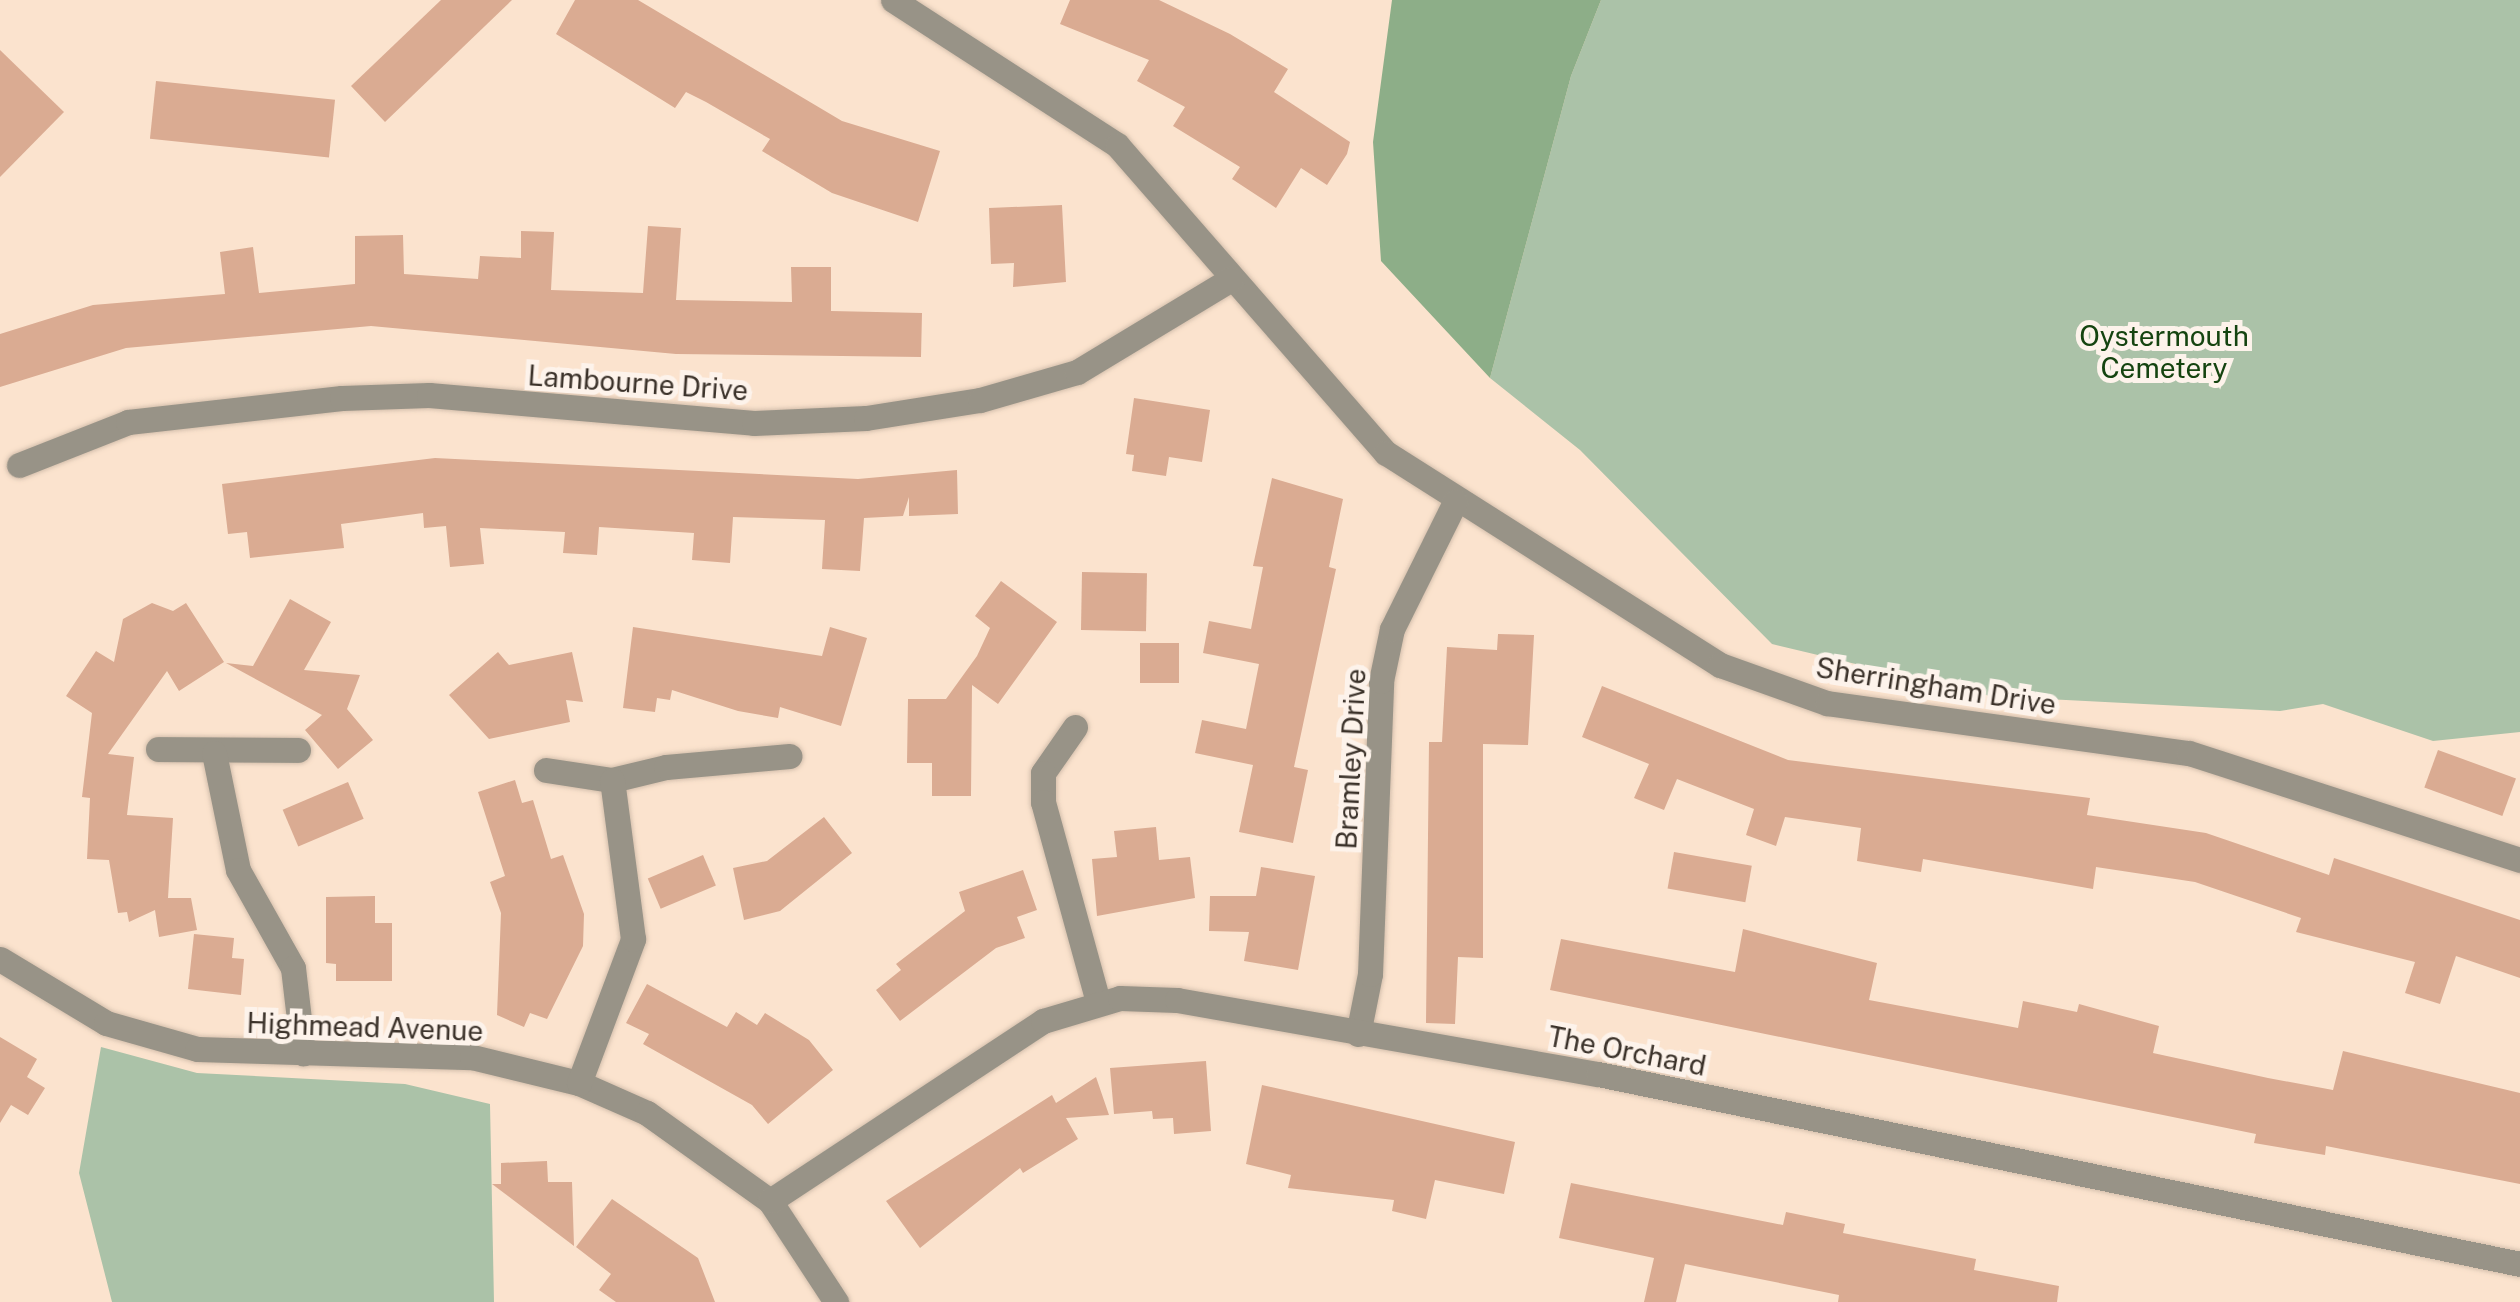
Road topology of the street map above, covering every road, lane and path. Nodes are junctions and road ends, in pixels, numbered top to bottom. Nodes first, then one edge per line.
1 (893, 0) edge
2 (1231, 279) junction
3 (19, 465) dead end
4 (1455, 502) junction
5 (1076, 727) dead end
6 (158, 749) dead end
7 (298, 750) dead end
8 (214, 753) junction
9 (790, 756) dead end
10 (546, 770) dead end
11 (612, 780) junction
12 (2520, 860) edge
13 (0, 959) edge
14 (1098, 1002) junction
15 (1358, 1034) junction
16 (303, 1053) junction
17 (579, 1083) junction
18 (770, 1200) junction
19 (2520, 1264) edge
20 (836, 1302) edge

1 - 2 street, Sherringham Drive
2 - 3 street, Lambourne Drive
2 - 4 street, Sherringham Drive
4 - 12 street, Sherringham Drive
4 - 15 street, Bramley Drive
5 - 14 street
6 - 8 street
7 - 8 street
8 - 16 street
9 - 11 street
10 - 11 street
11 - 17 street
13 - 16 street, Highmead Avenue
14 - 15 street, The Orchard
14 - 18 street, The Orchard
15 - 19 street, The Orchard
16 - 17 street, Highmead Avenue
17 - 18 street, Highmead Avenue
18 - 20 street, Highmead Avenue

